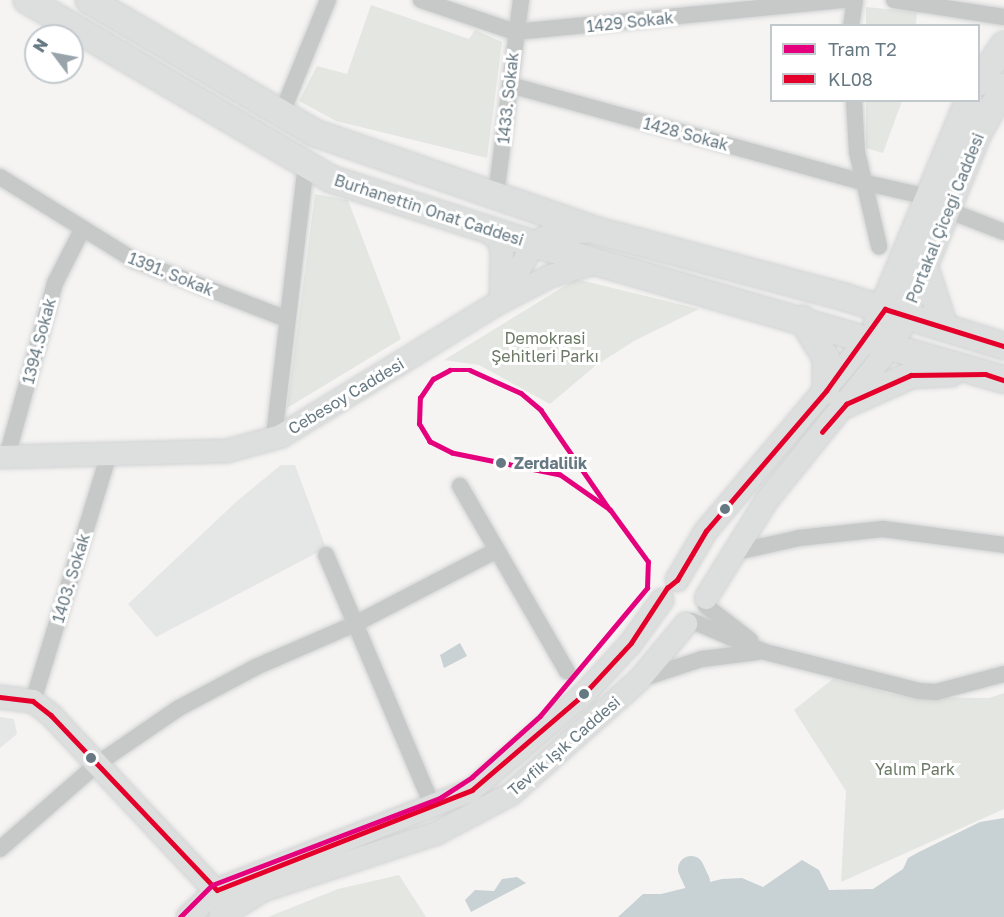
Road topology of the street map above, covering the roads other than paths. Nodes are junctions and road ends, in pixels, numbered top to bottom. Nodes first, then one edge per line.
1 (27, 0) edge
2 (89, 0) edge
3 (328, 0) edge
4 (421, 0) edge
5 (521, 0) edge
6 (844, 0) edge
7 (855, 0) edge
8 (894, 0) edge
9 (1004, 17) edge
10 (851, 24) edge
11 (515, 32) junction
12 (1004, 45) edge
13 (980, 80) edge
14 (510, 85) junction
15 (1004, 87) edge
16 (854, 102) edge
17 (968, 102) edge
18 (281, 115) junction
19 (306, 165) junction
20 (0, 177) edge
21 (862, 182) junction
22 (496, 195) junction
23 (928, 197) junction
24 (950, 211) junction
25 (480, 225) junction
26 (82, 230) junction
27 (598, 231) junction
28 (1004, 232) edge
29 (534, 244) junction
30 (879, 246) dead end
31 (599, 262) junction
32 (914, 268) junction
33 (844, 297) junction
34 (500, 302) junction
35 (889, 311) junction
36 (287, 319) junction
37 (802, 320) junction
38 (944, 326) junction
39 (877, 345) junction
40 (1004, 346) edge
41 (994, 377) edge
42 (836, 397) junction
43 (281, 436) junction
44 (109, 454) junction
45 (3, 456) edge
46 (459, 486) dead end
47 (1004, 545) edge
48 (497, 550) junction
49 (732, 553) junction
50 (326, 555) dead end
51 (677, 580) junction
52 (662, 600) junction
53 (698, 612) junction
54 (355, 624) junction
55 (765, 652) junction
56 (567, 671) dead end
57 (1004, 674) edge
58 (640, 680) junction
59 (0, 697) edge
60 (33, 701) junction
61 (97, 764) junction
62 (434, 807) junction
63 (0, 849) edge
64 (217, 890) junction
65 (226, 913) edge
66 (188, 917) edge

1 - 19 main road, Burhanettin Onat Caddesi
2 - 18 main road, Burhanettin Onat Caddesi
3 - 18 street
4 - 11 street, 1429 Sokak
5 - 11 street, 1433. Sokak
6 - 11 street, 1429 Sokak
7 - 10 street
8 - 9 street
11 - 14 street, 1433. Sokak
12 - 13 main road
14 - 21 street, 1428 Sokak
14 - 22 street, 1433. Sokak
15 - 24 main road, Portakal Çiceği Caddesi
16 - 21 street
17 - 23 main road, Portakal Çiceği Caddesi
18 - 22 main road, Burhanettin Onat Caddesi
19 - 25 main road, Burhanettin Onat Caddesi
19 - 36 street
20 - 26 street, 1391. Sokak
21 - 23 street, 1428 Sokak
21 - 30 street
22 - 27 main road, Burhanettin Onat Caddesi
23 - 32 main road, Portakal Çiceği Caddesi
24 - 28 street
24 - 32 main road, Portakal Çiceği Caddesi
25 - 29 main road, Burhanettin Onat Caddesi
25 - 34 street
26 - 36 street, 1391. Sokak
26 - 45 street, 1394.Sokak
27 - 29 street
27 - 33 main road, Burhanettin Onat Caddesi
29 - 31 main road, Burhanettin Onat Caddesi
29 - 34 street
31 - 34 street, Cebesoy Caddesi
31 - 37 main road, Burhanettin Onat Caddesi
32 - 33 main road
32 - 35 main road, Portakal Çiceği Caddesi
32 - 38 main road
33 - 35 main road, Burhanettin Onat Caddesi
34 - 43 street, Cebesoy Caddesi
35 - 38 main road, Burhanettin Onat Caddesi
35 - 39 main road, Portakal Çiceği Caddesi
36 - 43 street
37 - 39 main road, Burhanettin Onat Caddesi
37 - 42 main road
38 - 40 main road, Burhanettin Onat Caddesi
39 - 41 main road, Burhanettin Onat Caddesi
39 - 42 street
41 - 42 main road
42 - 49 street, Tevfik Işık Caddesi
42 - 51 street
43 - 44 street, Cebesoy Caddesi
44 - 45 street, Cebesoy Caddesi
44 - 60 street, 1403. Sokak
46 - 48 street
47 - 49 street
48 - 54 street
48 - 56 street
49 - 53 street, Tevfik Işık Caddesi
50 - 54 street
51 - 52 street
51 - 53 street
52 - 53 street
52 - 62 street, Tevfik Işık Caddesi
53 - 55 street
53 - 58 street, Tevfik Işık Caddesi
54 - 61 street
54 - 62 street
55 - 57 street
55 - 58 street
58 - 65 street, Tevfik Işık Caddesi
59 - 60 street
60 - 61 street
61 - 63 street
61 - 64 street
62 - 64 street, Tevfik Işık Caddesi
64 - 65 street
64 - 66 street, Tevfik Işık Caddesi

